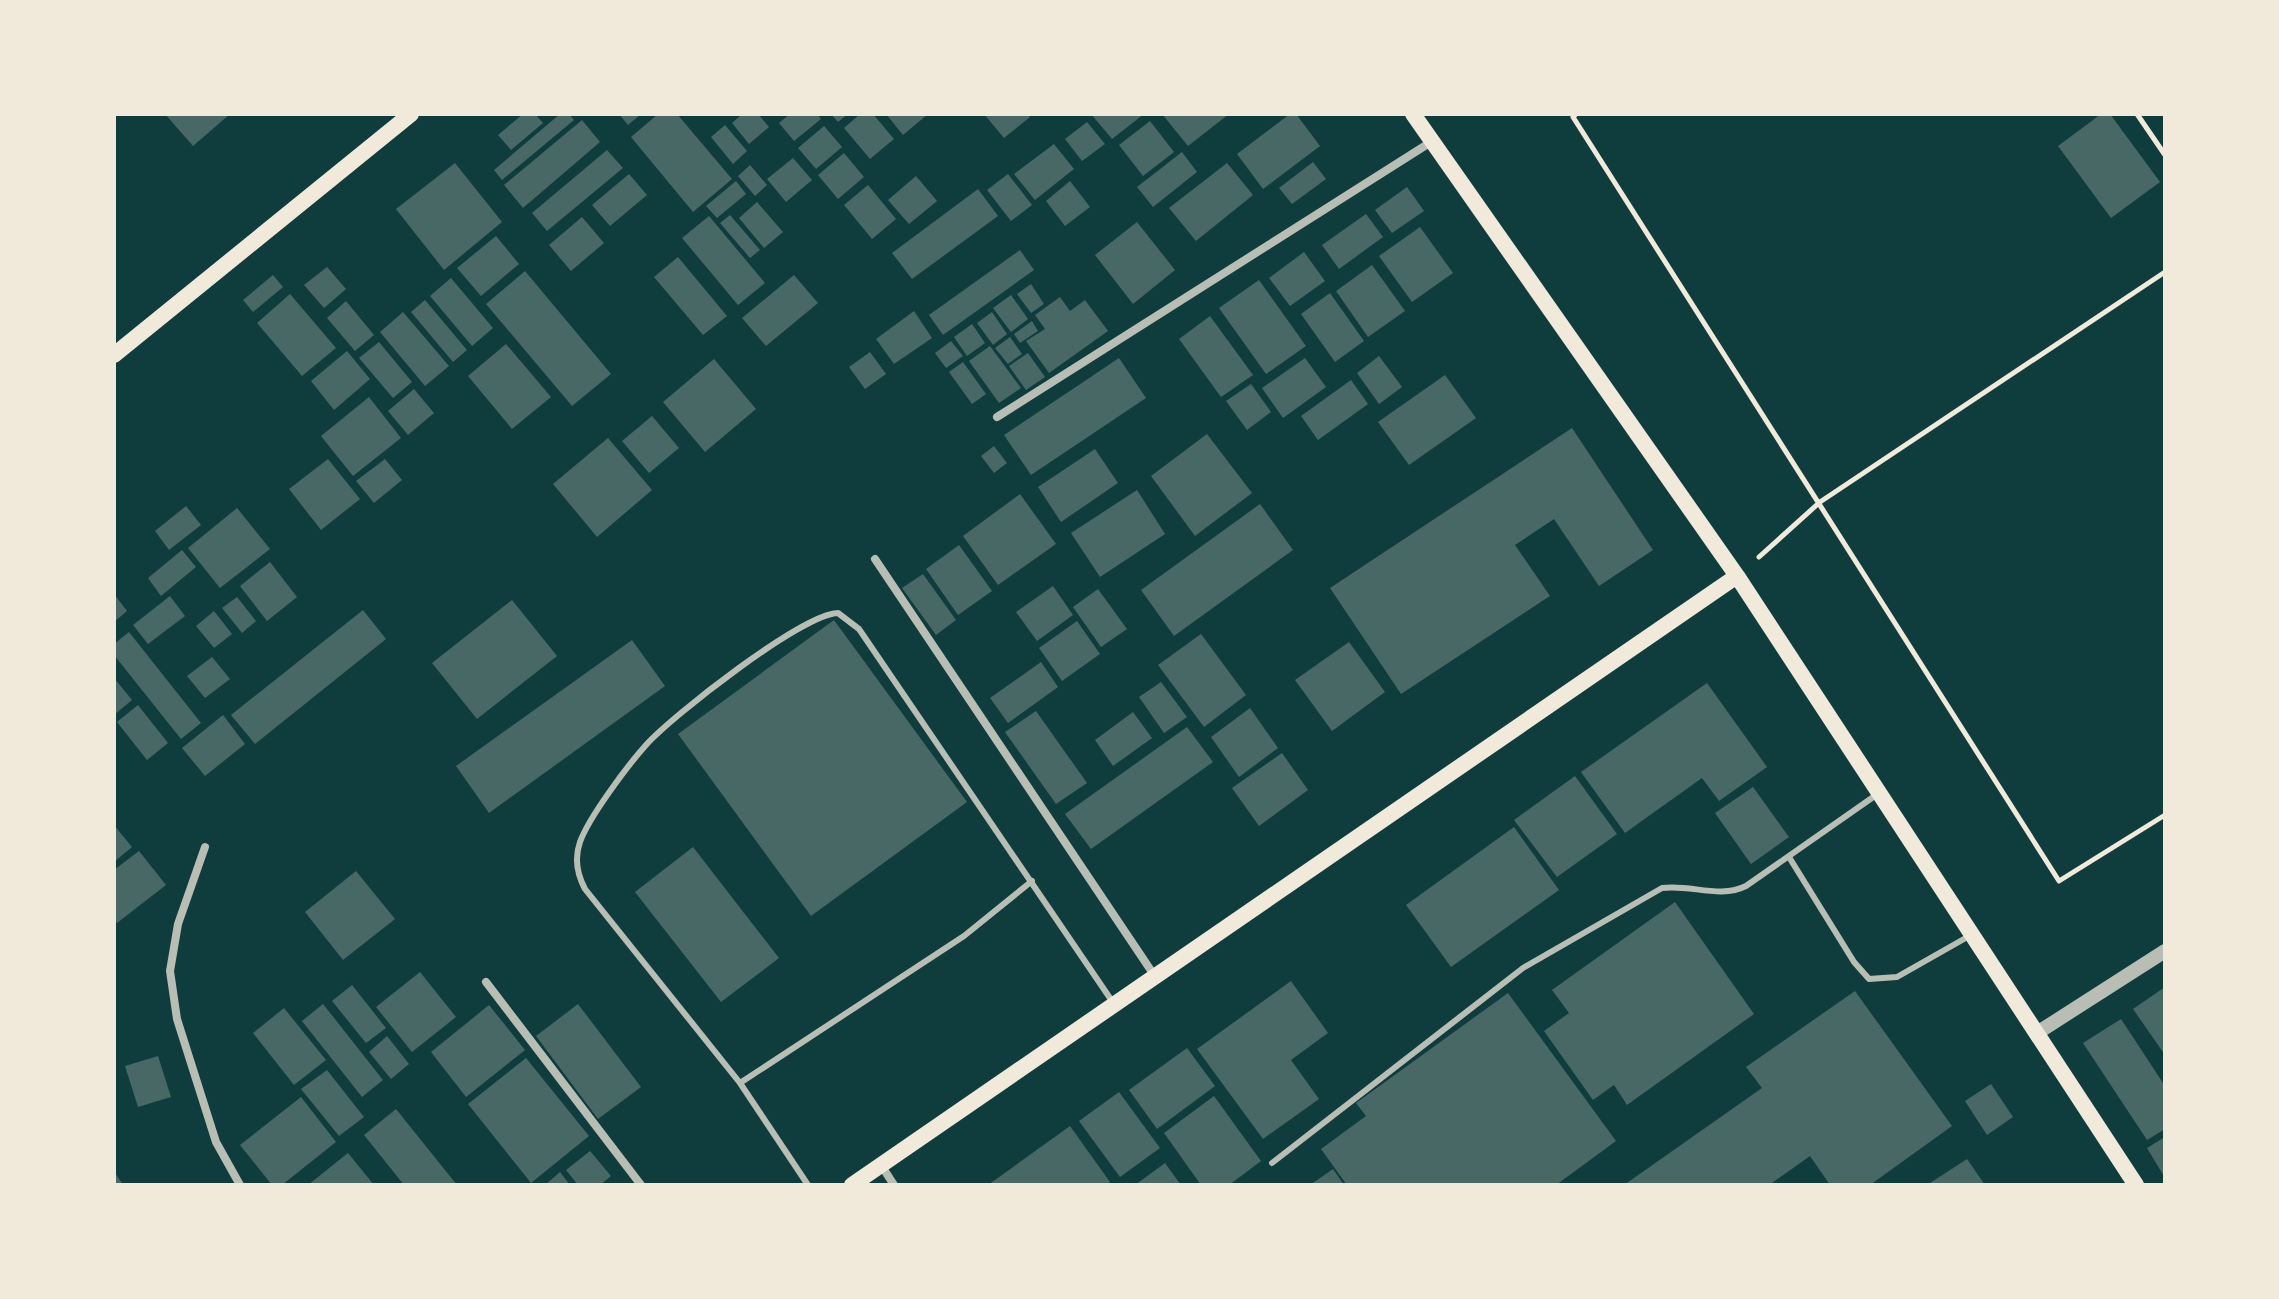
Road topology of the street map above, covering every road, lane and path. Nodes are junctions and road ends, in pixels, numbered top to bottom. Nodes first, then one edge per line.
1 (411, 114) edge
2 (1413, 114) edge
3 (1576, 114) edge
4 (2137, 114) edge
5 (1431, 142) junction
6 (2165, 155) edge
7 (2165, 272) edge
8 (114, 355) edge
9 (997, 417) dead end
10 (1820, 502) junction
11 (875, 559) dead end
12 (1737, 576) junction
13 (1879, 793) junction
14 (2165, 815) edge
15 (205, 847) dead end
16 (1789, 857) junction
17 (1032, 881) junction
18 (1972, 935) junction
19 (2165, 951) edge
20 (1154, 975) junction
21 (486, 982) dead end
22 (1114, 1004) junction
23 (2037, 1033) junction
24 (740, 1083) junction
25 (1272, 1163) dead end
26 (880, 1165) junction
27 (240, 1185) edge
28 (641, 1185) edge
29 (808, 1185) edge
30 (852, 1185) edge
31 (894, 1185) edge
32 (2136, 1185) edge

1 - 8 main road
2 - 5 main road
3 - 10 path
4 - 6 path
5 - 9 street
5 - 12 main road
7 - 10 path
10 - 12 path
10 - 14 path
11 - 20 street
12 - 13 main road
12 - 20 main road
13 - 16 lane
13 - 18 main road
15 - 27 street
16 - 18 lane
16 - 25 lane
17 - 22 lane
17 - 24 lane
17 - 24 lane
18 - 23 main road
19 - 23 street
20 - 22 main road
21 - 28 street
22 - 26 main road
23 - 32 main road
24 - 29 lane
26 - 30 main road
26 - 31 street

